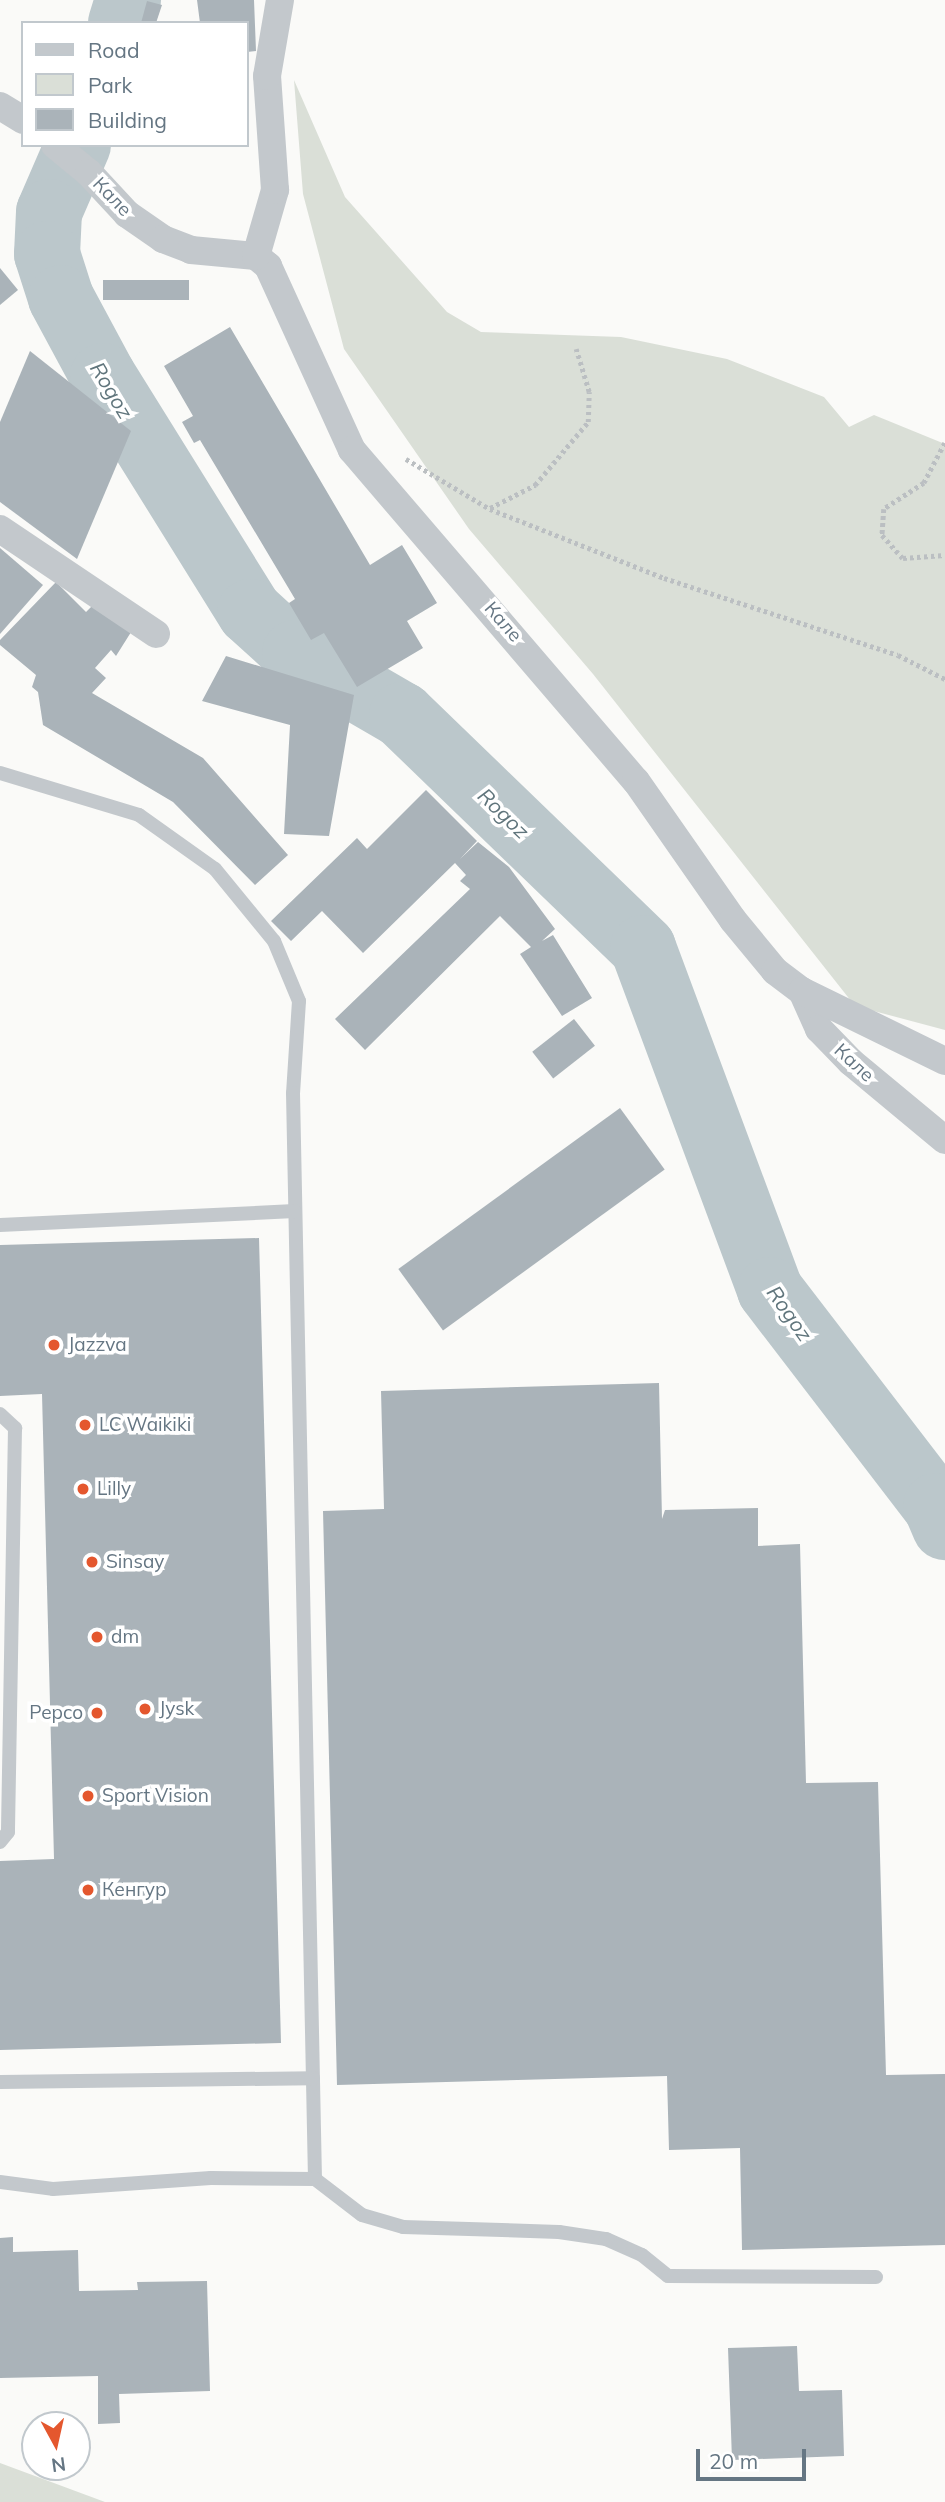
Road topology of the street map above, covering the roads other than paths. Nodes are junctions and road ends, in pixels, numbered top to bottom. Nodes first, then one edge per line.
1 (280, 0) edge
2 (0, 106) edge
3 (21, 119) edge
4 (57, 147) edge
5 (256, 256) junction
6 (0, 529) edge
7 (156, 634) dead end
8 (0, 773) edge
9 (802, 991) junction
10 (945, 1061) edge
11 (945, 1140) edge
12 (295, 1211) junction
13 (0, 1225) edge
14 (0, 1414) edge
15 (6, 1528) edge
16 (4, 1630) edge
17 (5, 1733) edge
18 (0, 1842) edge
19 (313, 2078) junction
20 (0, 2082) edge
21 (315, 2179) junction
22 (0, 2182) edge
23 (876, 2277) dead end

1 - 5 street
2 - 3 street
4 - 5 street, Кале
5 - 9 street, Кале
6 - 7 street
8 - 12 lane
9 - 10 street
9 - 11 street, Кале
12 - 13 lane
12 - 19 lane
14 - 15 lane
15 - 16 lane
16 - 17 lane
17 - 18 lane
19 - 20 lane
19 - 21 lane
21 - 22 lane
21 - 23 lane

